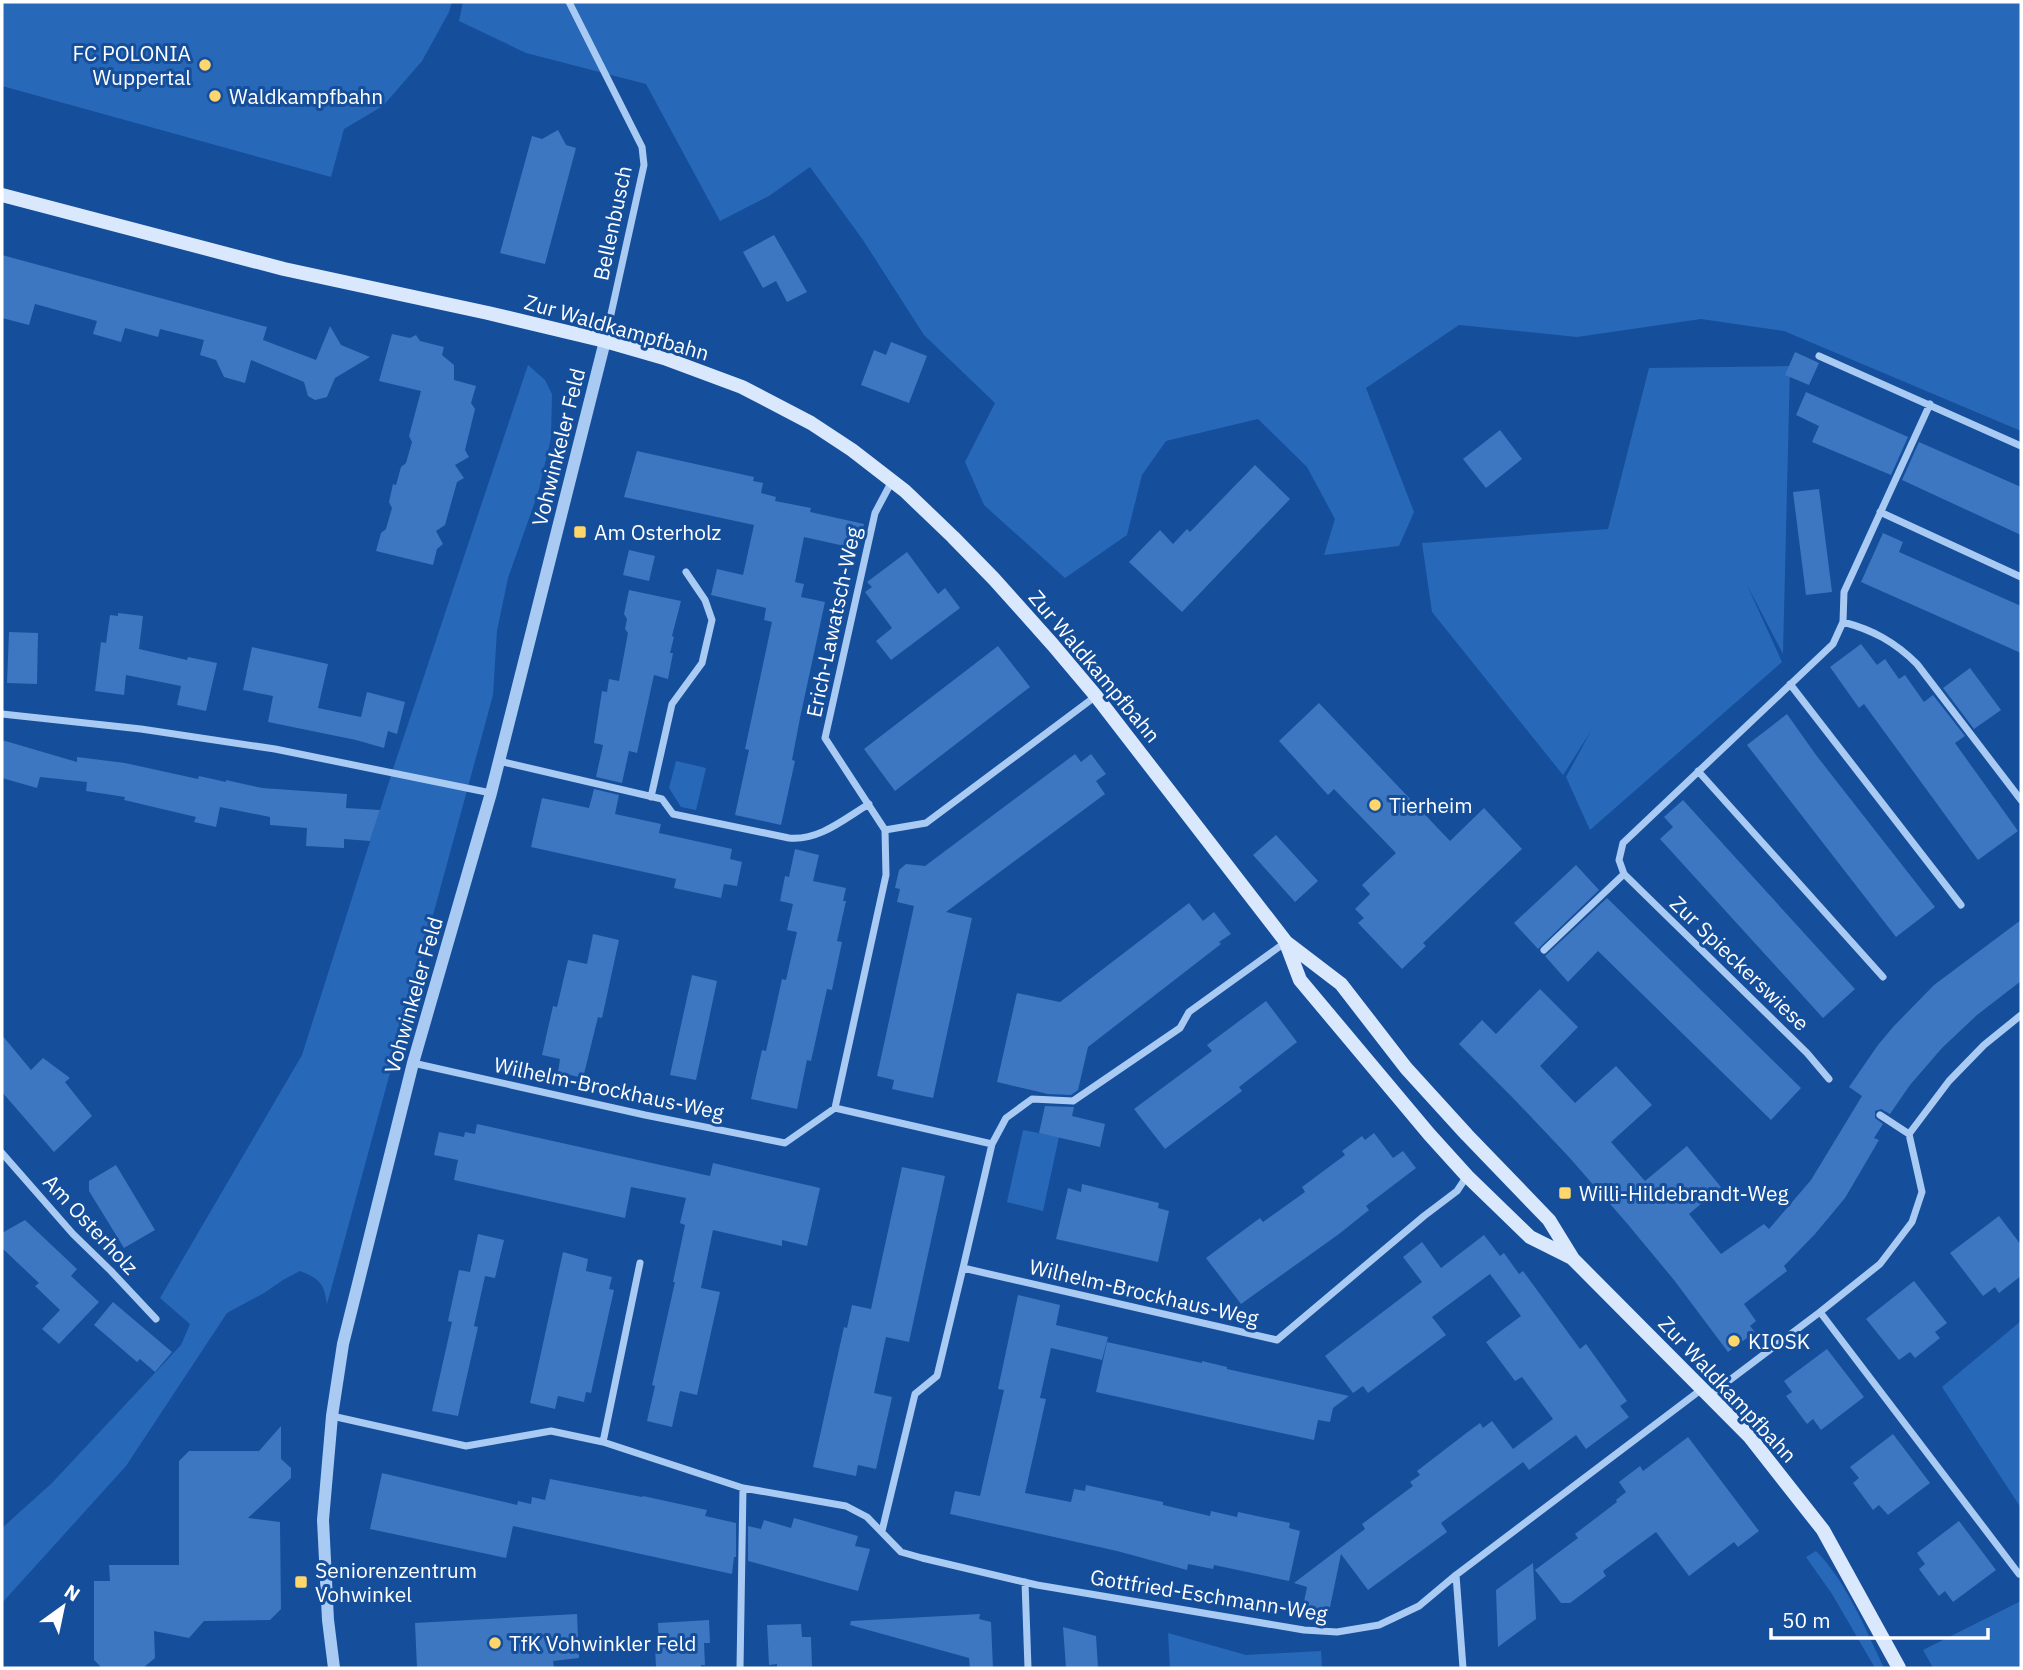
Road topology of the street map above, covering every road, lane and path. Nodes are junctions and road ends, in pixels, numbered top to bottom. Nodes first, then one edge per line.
1 (569, 2) edge
2 (2, 195) edge
3 (605, 341) junction
4 (1819, 356) dead end
5 (1930, 404) junction
6 (2021, 446) edge
7 (892, 481) junction
8 (1880, 512) junction
9 (687, 572) dead end
10 (2021, 577) edge
11 (1843, 622) junction
12 (1790, 684) junction
13 (1096, 696) junction
14 (2, 714) edge
15 (499, 761) junction
16 (1698, 771) junction
17 (491, 793) junction
18 (651, 797) junction
19 (2021, 800) edge
20 (869, 804) junction
21 (885, 830) junction
22 (1624, 874) junction
23 (1961, 905) dead end
24 (1286, 942) junction
25 (1544, 950) dead end
26 (1884, 977) dead end
27 (2021, 1014) edge
28 (413, 1063) junction
29 (1829, 1079) dead end
30 (835, 1108) junction
31 (1880, 1115) dead end
32 (1909, 1134) junction
33 (992, 1144) junction
34 (2, 1153) edge
35 (1467, 1176) junction
36 (1573, 1259) junction
37 (640, 1263) dead end
38 (963, 1268) junction
39 (1820, 1312) junction
40 (156, 1319) dead end
41 (1706, 1392) junction
42 (332, 1416) junction
43 (603, 1443) junction
44 (743, 1488) junction
45 (882, 1531) junction
46 (2019, 1574) dead end
47 (1456, 1575) junction
48 (1024, 1581) junction
49 (334, 1668) edge
50 (740, 1668) edge
51 (1028, 1668) edge
52 (1463, 1668) edge
53 (1899, 1668) edge

1 - 3 street, Bellenbusch
2 - 3 main road, Zur Waldkampfbahn
3 - 7 main road, Zur Waldkampfbahn
3 - 15 street, Vohwinkeler Feld
4 - 5 street
5 - 6 street
5 - 8 street
7 - 13 main road, Zur Waldkampfbahn
7 - 20 street, Erich-Lawatsch-Weg
8 - 10 street
8 - 11 street
9 - 18 street
11 - 12 street
11 - 19 street
12 - 16 street
12 - 23 street
13 - 21 street
13 - 24 main road, Zur Waldkampfbahn
14 - 17 street
15 - 17 street, Vohwinkeler Feld
15 - 18 street
16 - 22 street
16 - 26 street
17 - 28 street, Vohwinkeler Feld
18 - 20 street
20 - 21 street, Erich-Lawatsch-Weg
21 - 30 street
22 - 25 street
22 - 29 street, Zur Spieckerswiese
24 - 33 street
24 - 35 main road, Zur Waldkampfbahn
24 - 36 main road, Zur Waldkampfbahn
27 - 32 street
28 - 30 street, Wilhelm-Brockhaus-Weg
28 - 42 street, Vohwinkeler Feld
30 - 33 street
31 - 32 street
32 - 39 street
33 - 38 street
34 - 40 street, Am Osterholz
35 - 36 main road, Zur Waldkampfbahn
35 - 38 street, Wilhelm-Brockhaus-Weg
36 - 41 main road, Zur Waldkampfbahn
37 - 43 street
38 - 45 street
39 - 41 street
39 - 46 street
41 - 47 street, Gottfried-Eschmann-Weg
41 - 53 main road, Zur Waldkampfbahn
42 - 43 street, Gottfried-Eschmann-Weg
42 - 49 street, Vohwinkeler Feld
43 - 44 street, Gottfried-Eschmann-Weg
44 - 45 street, Gottfried-Eschmann-Weg
44 - 50 street
45 - 48 street, Gottfried-Eschmann-Weg
47 - 48 street, Gottfried-Eschmann-Weg
47 - 52 street
48 - 51 street

